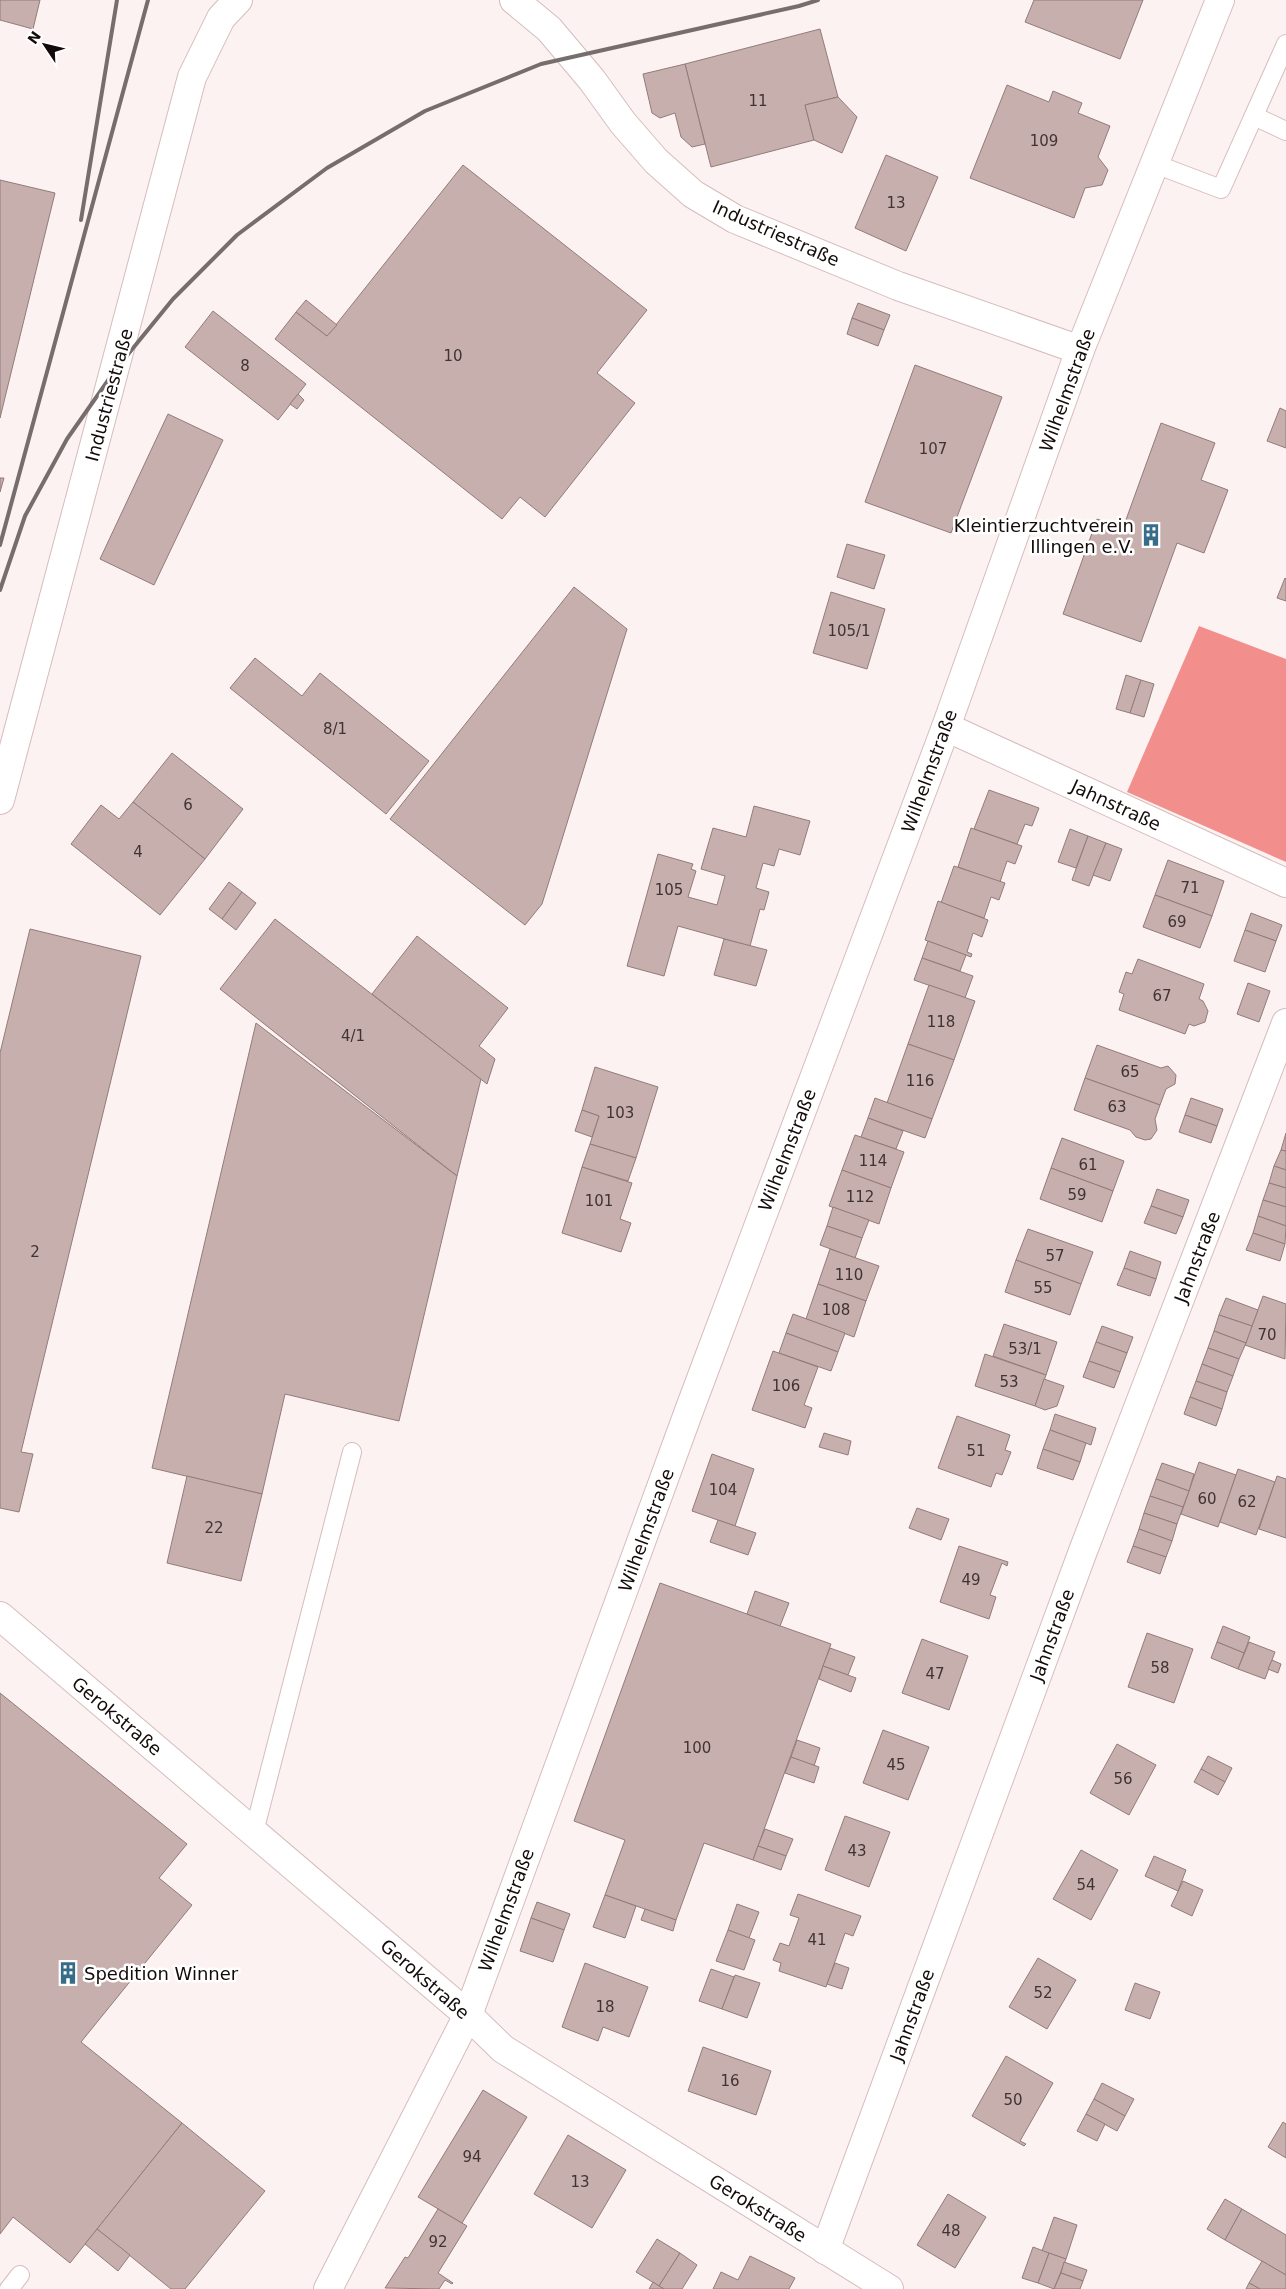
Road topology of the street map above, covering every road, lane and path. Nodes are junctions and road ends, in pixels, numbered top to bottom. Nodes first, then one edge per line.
1 (238, 0) edge
2 (514, 0) edge
3 (1220, 0) edge
4 (1286, 44) edge
5 (1254, 116) junction
6 (1286, 131) edge
7 (1155, 164) junction
8 (1080, 350) junction
9 (946, 727) junction
10 (0, 800) edge
11 (1286, 883) edge
12 (1286, 1023) edge
13 (352, 1452) dead end
14 (0, 1616) edge
15 (254, 1832) junction
16 (468, 2015) junction
17 (825, 2250) junction
18 (328, 2289) edge
19 (888, 2289) edge

1 - 10 street, Industriestraße
2 - 8 street, Industriestraße
3 - 7 street, Wilhelmstraße
4 - 5 lane
5 - 6 lane
5 - 7 lane
7 - 8 street, Wilhelmstraße
8 - 9 street, Wilhelmstraße
9 - 11 street, Jahnstraße
9 - 16 street, Wilhelmstraße
12 - 17 street, Jahnstraße
13 - 15 lane
14 - 15 street, Gerokstraße
15 - 16 street, Gerokstraße
16 - 17 street, Gerokstraße
16 - 18 street, Wilhelmstraße
17 - 19 street, Gerokstraße

